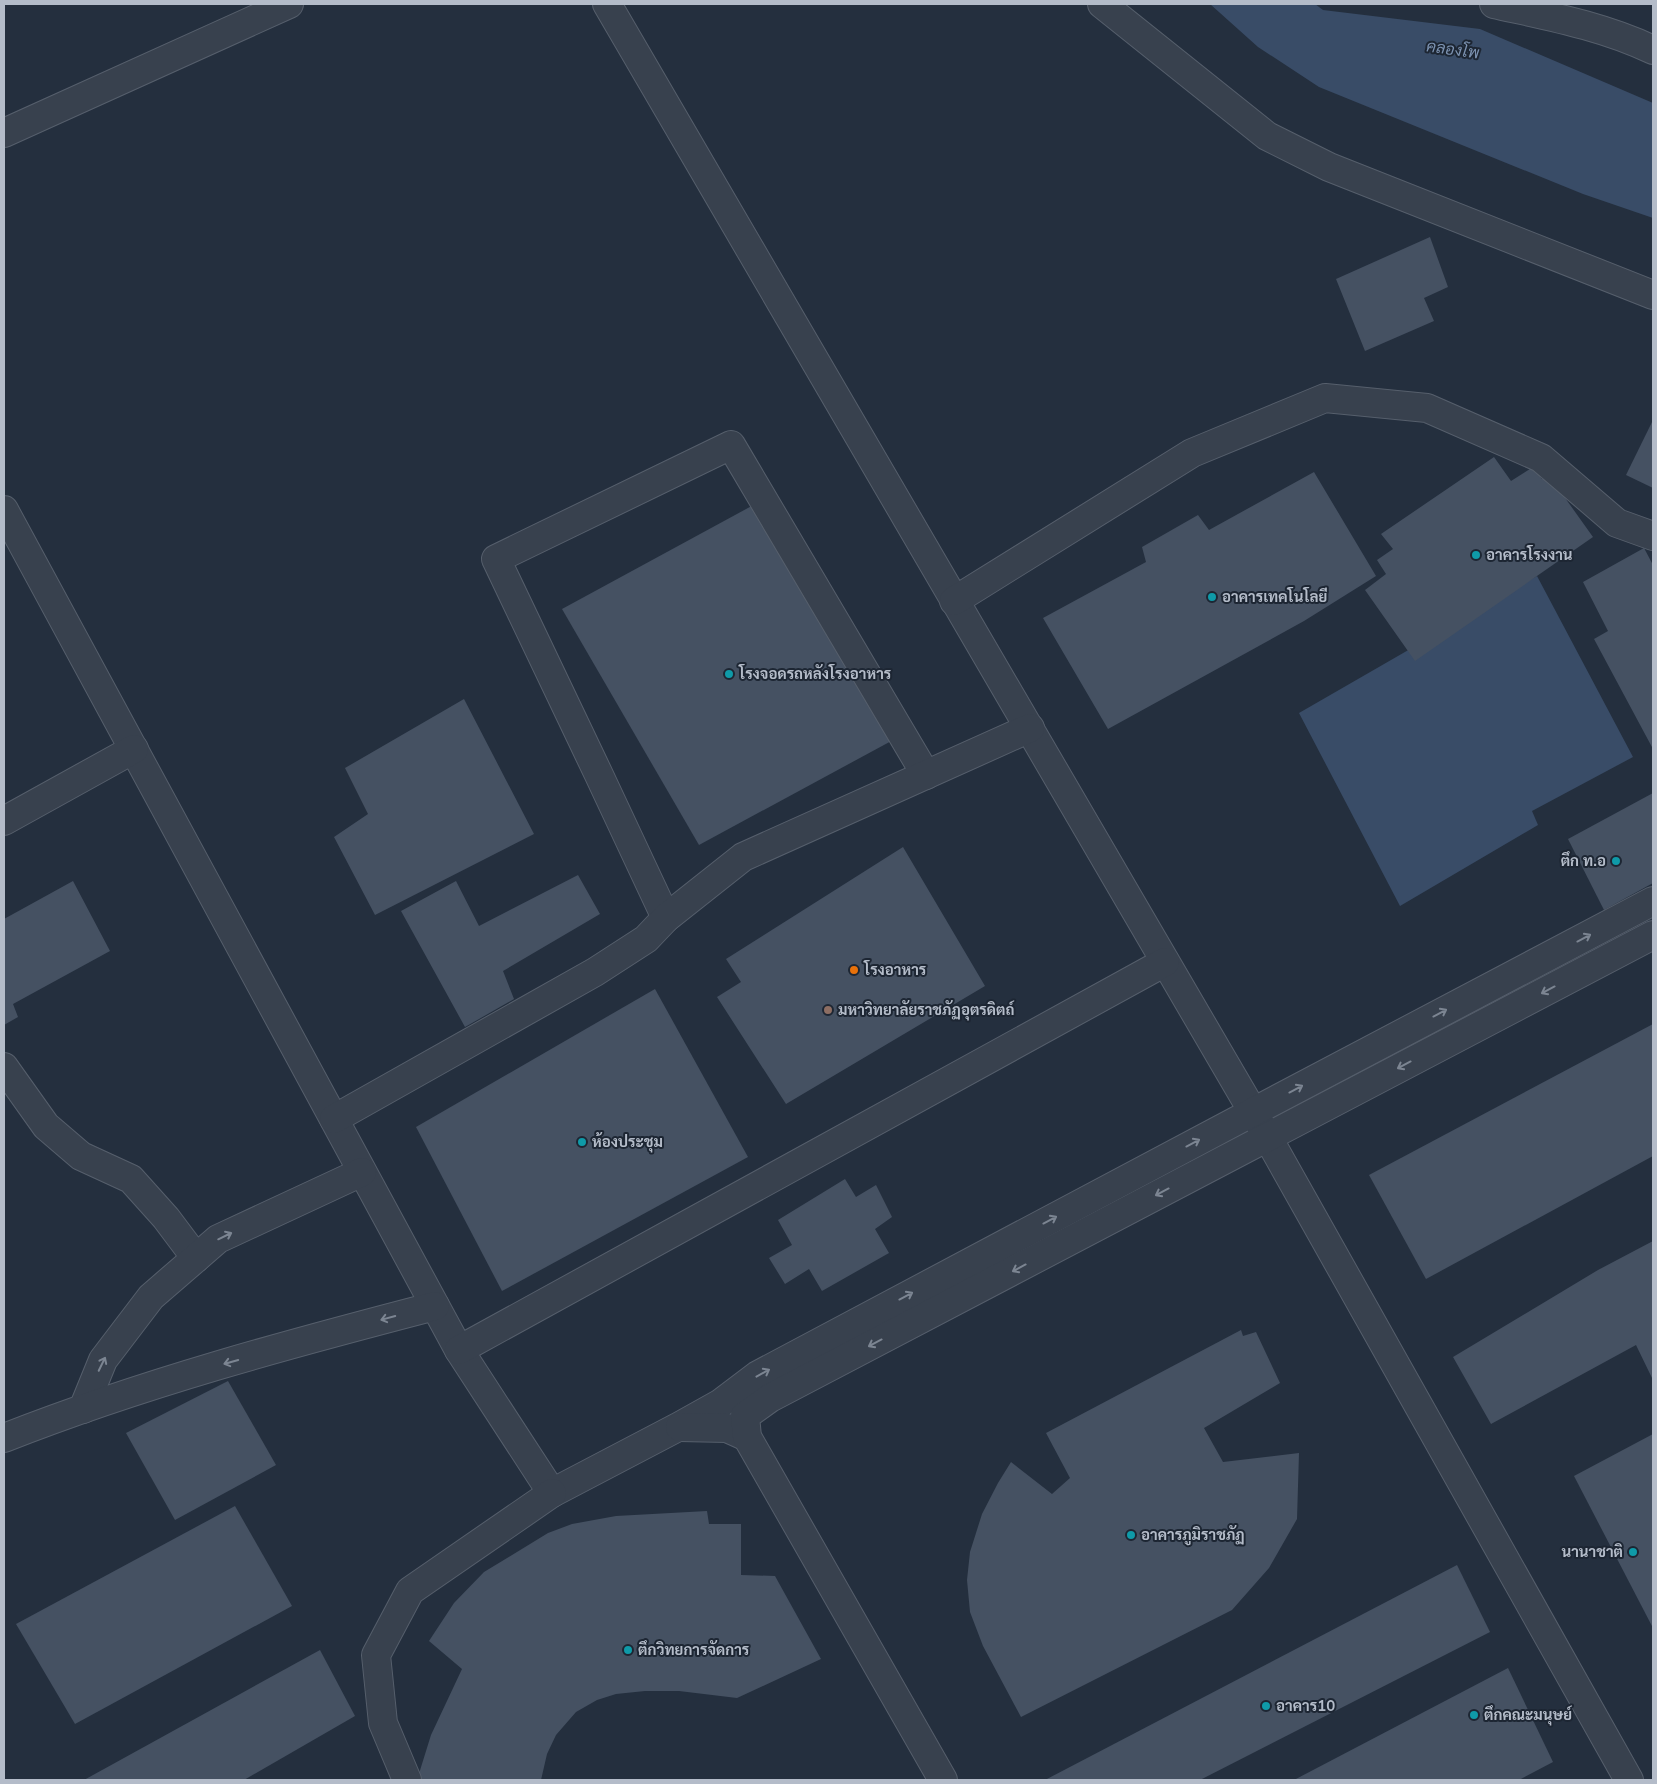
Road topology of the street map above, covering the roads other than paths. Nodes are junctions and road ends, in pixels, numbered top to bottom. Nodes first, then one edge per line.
1 (289, 4) edge
2 (607, 4) edge
3 (1102, 4) edge
4 (1494, 4) edge
5 (1653, 50) edge
6 (4, 134) edge
7 (1653, 296) edge
8 (4, 510) edge
9 (1653, 536) edge
10 (954, 601) junction
11 (1030, 728) junction
12 (134, 749) junction
13 (926, 775) junction
14 (4, 821) edge
15 (1653, 901) edge
16 (666, 918) junction
17 (1653, 935) edge
18 (1165, 962) junction
19 (4, 1067) edge
20 (1253, 1112) junction
21 (334, 1119) junction
22 (1267, 1136) junction
23 (362, 1172) junction
24 (196, 1258) junction
25 (435, 1306) junction
26 (459, 1350) junction
27 (83, 1409) junction
28 (735, 1421) junction
29 (4, 1438) edge
30 (552, 1493) junction
31 (407, 1780) edge
32 (942, 1780) edge
33 (1628, 1780) edge

1 - 6 street
2 - 10 street
3 - 7 street
4 - 5 street
8 - 12 street
9 - 10 street
10 - 11 street
11 - 13 street
11 - 18 street
12 - 14 street
12 - 21 street
13 - 16 street
13 - 16 street
20 -> 15 street
16 - 21 street
17 -> 22 street
18 - 20 street
18 - 26 street
19 - 24 street
20 - 22 street
28 -> 20 street
21 - 23 street
22 -> 28 street
22 - 33 street
24 -> 23 street
23 - 25 street
27 -> 24 street
25 - 26 street
25 -> 27 street
26 - 30 street
27 - 29 street
28 - 30 street
28 - 32 street
30 - 31 street

